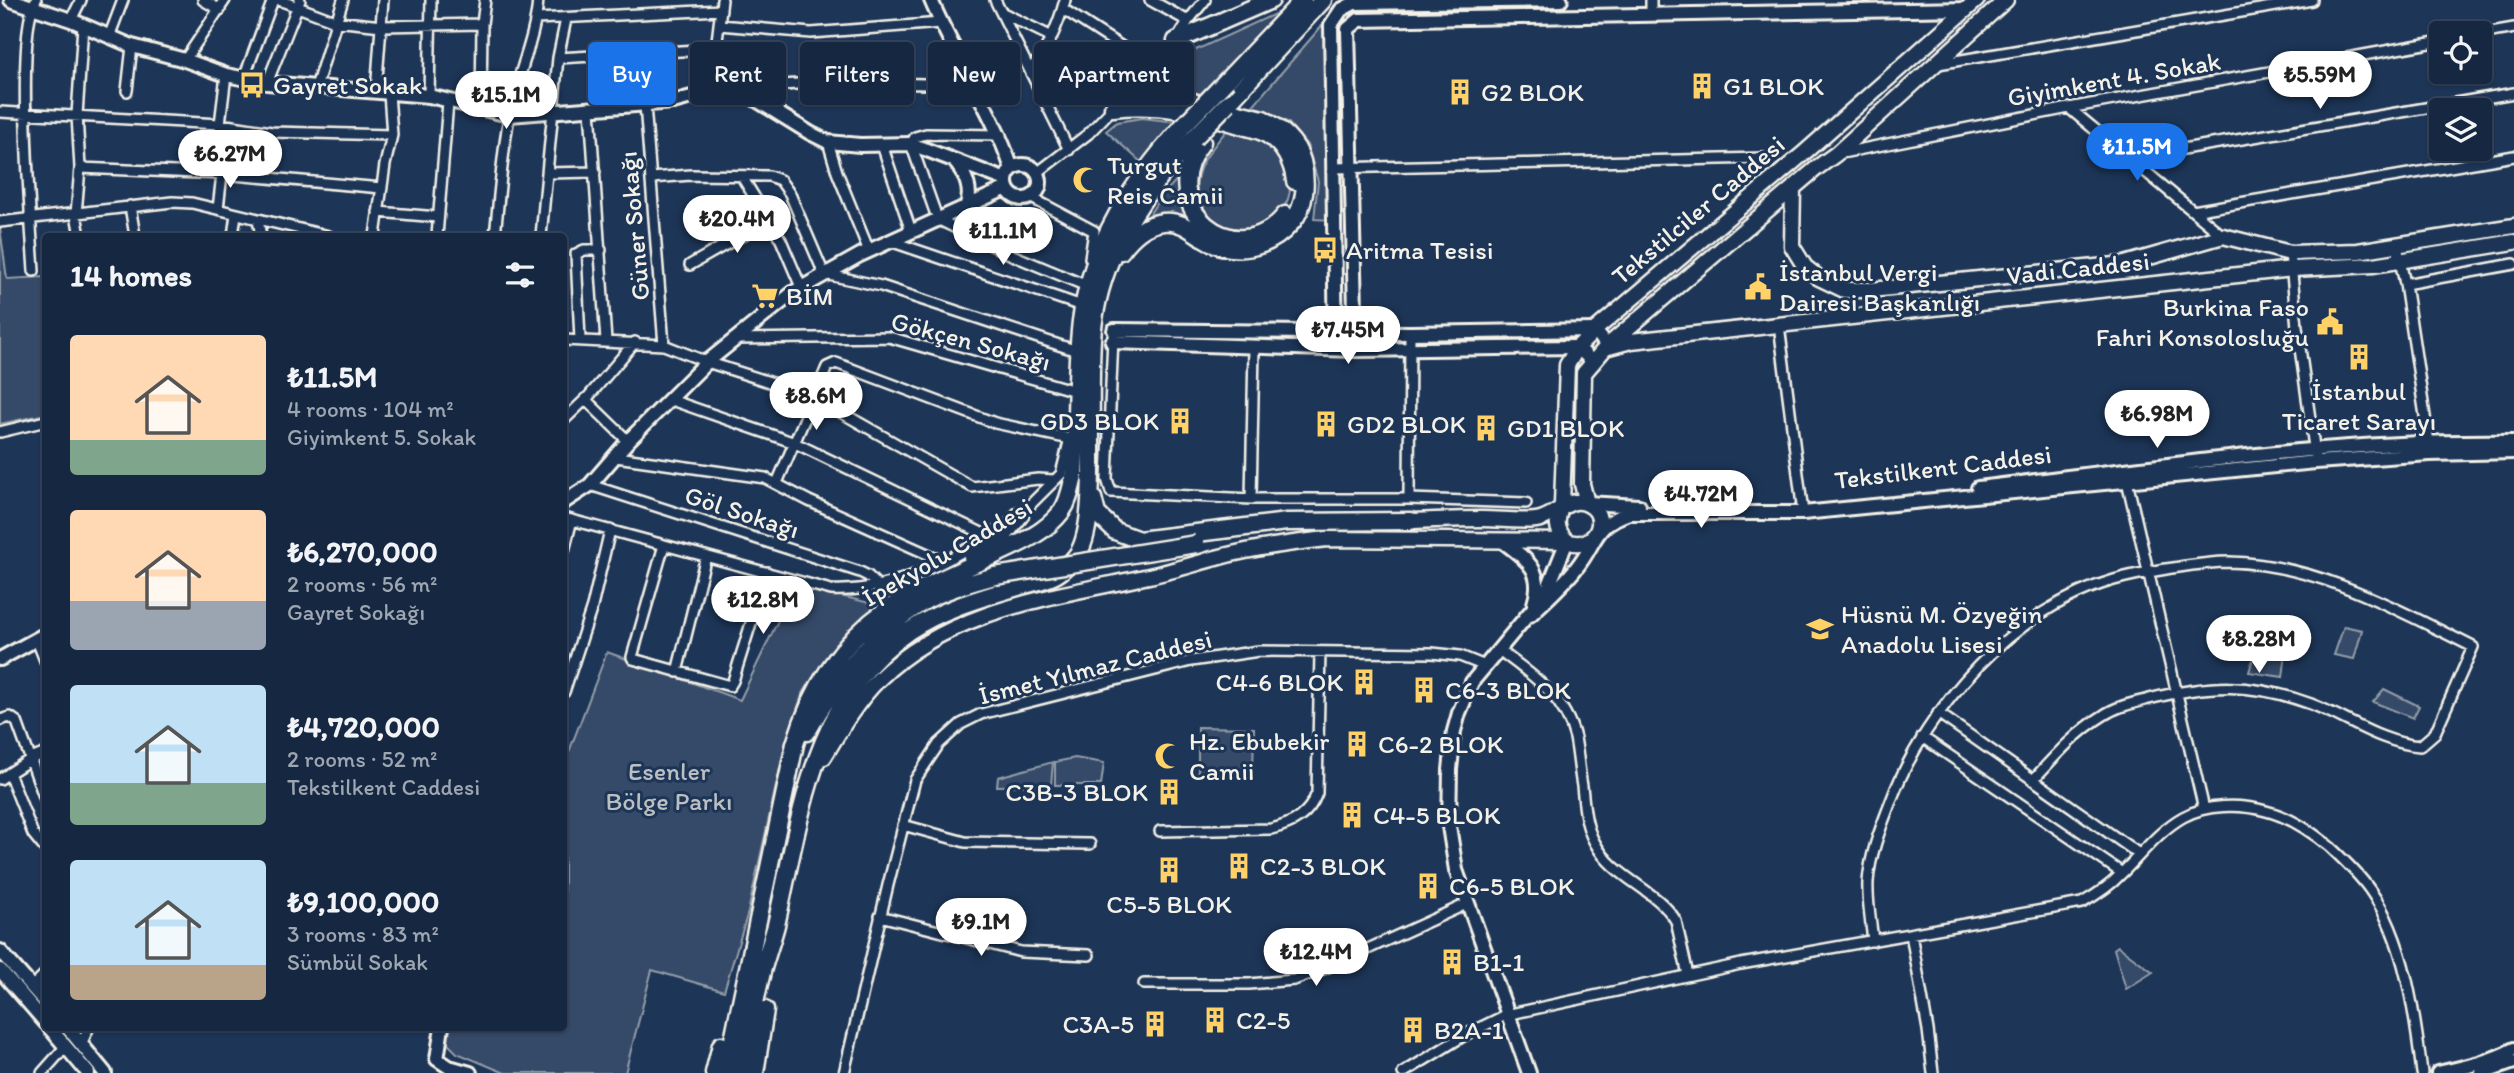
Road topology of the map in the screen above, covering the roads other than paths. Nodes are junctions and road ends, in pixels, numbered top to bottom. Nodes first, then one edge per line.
1 (11, 0) edge
2 (81, 0) edge
3 (123, 0) edge
4 (203, 0) edge
5 (225, 0) edge
6 (273, 0) edge
7 (279, 0) edge
8 (343, 0) edge
9 (383, 0) edge
10 (431, 0) edge
11 (485, 0) edge
12 (538, 0) edge
13 (931, 0) edge
14 (995, 0) edge
15 (1150, 0) edge
16 (1205, 0) edge
17 (1271, 0) edge
18 (1303, 0) edge
19 (1323, 0) edge
20 (1560, 0) edge
21 (1651, 0) edge
22 (2006, 0) edge
23 (2312, 0) edge
24 (1501, 1) edge
25 (34, 4) edge
26 (299, 4) edge
27 (1064, 4) edge
28 (722, 5) edge
29 (1972, 5) edge
30 (1802, 6) edge
31 (1819, 6) edge
32 (219, 10) junction
33 (1001, 12) junction
34 (1651, 15) junction
35 (536, 19) junction
36 (566, 19) junction
37 (335, 21) junction
38 (1188, 21) junction
39 (77, 22) junction
40 (941, 23) junction
41 (482, 24) junction
42 (430, 25) junction
43 (382, 26) junction
44 (720, 26) junction
45 (2514, 28) edge
46 (2492, 32) edge
47 (109, 37) junction
48 (1052, 37) junction
49 (1176, 41) joint
50 (717, 42) edge
51 (951, 42) edge
52 (1118, 42) edge
53 (2429, 43) edge
54 (132, 46) junction
55 (690, 50) edge
56 (558, 58) junction
57 (185, 60) junction
58 (1935, 64) junction
59 (1030, 70) junction
60 (226, 75) junction
61 (244, 78) junction
62 (1034, 78) edge
63 (267, 83) junction
64 (928, 84) edge
65 (786, 85) edge
66 (316, 87) junction
67 (127, 91) dead end
68 (382, 93) junction
69 (2514, 93) edge
70 (429, 96) junction
71 (448, 102) junction
72 (1194, 102) edge
73 (634, 105) edge
74 (645, 105) edge
75 (765, 105) edge
76 (985, 105) edge
77 (1047, 105) edge
78 (1116, 105) edge
79 (481, 108) junction
80 (1113, 108) junction
81 (2069, 108) junction
82 (590, 109) junction
83 (0, 112) edge
84 (27, 112) junction
85 (553, 112) junction
86 (77, 115) junction
87 (509, 115) junction
88 (220, 124) junction
89 (1834, 126) junction
90 (392, 135) junction
91 (1001, 135) junction
92 (1193, 135) junction
93 (828, 142) junction
94 (1848, 143) junction
95 (911, 144) junction
96 (882, 145) junction
97 (1069, 149) junction
98 (1804, 153) junction
99 (1836, 154) junction
100 (2514, 156) edge
101 (1764, 158) dead end
102 (2130, 158) junction
103 (956, 162) junction
104 (1350, 167) junction
105 (1818, 167) junction
106 (80, 168) junction
107 (1333, 168) junction
108 (595, 172) junction
109 (547, 173) junction
110 (1037, 173) junction
111 (222, 174) junction
112 (651, 177) junction
113 (742, 177) junction
114 (1008, 179) junction
115 (382, 188) junction
116 (1793, 188) junction
117 (1030, 197) junction
118 (130, 206) junction
119 (966, 207) junction
120 (218, 209) junction
121 (2193, 211) junction
122 (378, 212) junction
123 (76, 214) junction
124 (236, 214) junction
125 (937, 215) junction
126 (438, 217) junction
127 (31, 218) junction
128 (258, 220) junction
129 (769, 220) junction
130 (0, 222) edge
131 (2514, 226) edge
132 (911, 231) junction
133 (79, 233) edge
134 (134, 233) edge
135 (233, 233) edge
136 (260, 233) edge
137 (312, 233) edge
138 (375, 233) edge
139 (437, 233) edge
140 (495, 233) edge
141 (541, 233) edge
142 (2223, 236) junction
143 (890, 241) junction
144 (2514, 242) edge
145 (2397, 246) junction
146 (601, 250) junction
147 (869, 251) junction
148 (2290, 253) junction
149 (2400, 261) junction
150 (2514, 264) edge
151 (690, 265) dead end
152 (1109, 267) junction
153 (2293, 269) junction
154 (34, 271) dead end
155 (824, 274) junction
156 (1082, 284) junction
157 (2405, 284) junction
158 (801, 288) junction
159 (1076, 304) junction
160 (1779, 325) junction
161 (1595, 330) junction
162 (1254, 332) junction
163 (1356, 332) junction
164 (1336, 333) junction
165 (1410, 333) junction
166 (1113, 336) junction
167 (567, 340) edge
168 (580, 340) junction
169 (733, 340) junction
170 (607, 341) junction
171 (635, 342) junction
172 (664, 345) junction
173 (1578, 347) junction
174 (1606, 347) junction
175 (1254, 348) junction
176 (1336, 349) junction
177 (1074, 350) junction
178 (1356, 350) junction
179 (1409, 350) junction
180 (708, 362) junction
181 (1593, 363) junction
182 (1072, 390) junction
183 (814, 397) junction
184 (586, 399) junction
185 (671, 400) junction
186 (567, 417) edge
187 (42, 422) edge
188 (0, 432) edge
189 (1070, 439) junction
190 (628, 442) junction
191 (2514, 442) edge
192 (796, 443) junction
193 (2430, 447) junction
194 (2514, 452) edge
195 (2315, 456) junction
196 (617, 457) junction
197 (1054, 480) junction
198 (2127, 481) junction
199 (777, 483) junction
200 (590, 485) junction
201 (1090, 490) junction
202 (1251, 499) junction
203 (1409, 499) junction
204 (567, 500) edge
205 (1526, 503) dead end
206 (1587, 503) junction
207 (1802, 511) junction
208 (1559, 512) junction
209 (1020, 515) junction
210 (568, 519) edge
211 (1411, 521) junction
212 (610, 530) junction
213 (1595, 534) junction
214 (988, 536) junction
215 (1501, 540) junction
216 (1567, 541) junction
217 (664, 545) junction
218 (706, 556) junction
219 (943, 561) junction
220 (767, 572) junction
221 (2148, 572) junction
222 (938, 581) junction
223 (878, 586) junction
224 (1530, 615) junction
225 (41, 636) edge
226 (1499, 650) junction
227 (1320, 652) junction
228 (0, 659) edge
229 (1485, 666) junction
230 (677, 672) junction
231 (567, 683) edge
232 (2176, 693) junction
233 (1938, 713) junction
234 (0, 720) edge
235 (1922, 737) junction
236 (42, 755) edge
237 (31, 759) junction
238 (788, 772) junction
239 (9, 773) junction
240 (0, 779) edge
241 (2033, 780) junction
242 (42, 791) edge
243 (807, 794) junction
244 (2204, 809) junction
245 (903, 825) junction
246 (1160, 831) dead end
247 (1090, 844) dead end
248 (42, 845) edge
249 (2139, 854) junction
250 (2122, 873) junction
251 (1469, 903) junction
252 (761, 905) junction
253 (880, 916) junction
254 (775, 926) junction
255 (1911, 934) junction
256 (1873, 941) junction
257 (0, 951) edge
258 (1088, 955) dead end
259 (0, 970) edge
260 (1688, 975) junction
261 (42, 977) edge
262 (1144, 984) dead end
263 (32, 987) junction
264 (42, 998) edge
265 (1506, 1015) junction
266 (42, 1018) edge
267 (53, 1031) edge
268 (70, 1031) edge
269 (87, 1031) edge
270 (442, 1031) edge
271 (81, 1045) junction
272 (66, 1046) junction
273 (2514, 1049) edge
274 (2514, 1062) edge
275 (42, 1073) edge
276 (88, 1073) edge
277 (105, 1073) edge
278 (470, 1073) edge
279 (715, 1073) edge
280 (726, 1073) edge
281 (742, 1073) edge
282 (755, 1073) edge
283 (844, 1073) edge
284 (1403, 1073) edge
285 (1529, 1073) edge
286 (1933, 1073) edge
287 (2422, 1073) edge
288 (2438, 1073) edge
289 (2482, 1073) edge

1 - 25 street
2 - 39 street
3 - 47 street
4 - 32 street
5 - 32 street
6 - 61 street
7 - 26 street
8 - 37 street
9 - 43 street
10 - 42 street
11 - 41 street
12 - 35 street
13 - 40 street
14 - 33 street
15 - 38 street
16 - 38 street
17 - 49 highway
18 - 92 highway, bridge
19 - 92 highway
20 - 24 street
21 - 34 street
22 - 58 main road, Tekstilciler Caddesi
23 - 58 street
24 - 107 street
25 - 39 street
25 - 84 street
26 - 37 street
26 - 63 street
27 - 48 street
27 - 52 street
28 - 36 street
28 - 44 street
29 - 31 street
29 - 89 main road, Tekstilciler Caddesi
30 - 31 street
30 - 34 street
32 - 57 street
33 - 48 street
33 - 59 street
34 - 104 street
35 - 36 street
35 - 87 street
36 - 56 street
37 - 43 street
37 - 66 street
38 - 49 street
39 - 47 street
39 - 86 street
40 - 44 street
40 - 51 street
41 - 42 street
41 - 79 street
42 - 43 street
42 - 70 street
43 - 68 street
44 - 50 street
45 - 46 street
47 - 54 street
48 - 59 street
53 - 81 street, Giyimkent 4. Sokak
54 - 57 street
54 - 67 street
55 - 56 street
56 - 85 street
57 - 60 street
58 - 94 main road, Tekstilciler Caddesi
59 - 62 street
60 - 61 street
60 - 88 street
61 - 63 street
63 - 66 street
64 - 65 street
66 - 68 street
68 - 70 street
68 - 90 street
69 - 102 street
70 - 71 street
71 - 79 street
71 - 126 street
72 - 152 highway
73 - 82 street
74 - 112 street, Güner Sokağı
75 - 93 street
76 - 91 street
77 - 97 street
78 - 80 street
79 - 87 street
80 - 92 highway
80 - 97 street
81 - 99 street, Giyimkent 4. Sokak
81 - 102 street
82 - 85 street
82 - 108 street
83 - 84 street
84 - 86 street
84 - 127 street
85 - 87 street
85 - 109 street
86 - 88 street
86 - 106 street
87 - 140 street
88 - 90 street
88 - 111 street
89 - 94 street
89 - 98 main road, Tekstilciler Caddesi
90 - 115 street
91 - 95 street
91 - 114 street
92 - 152 highway, İpekyolu Caddesi
92 - 222 highway, İpekyolu Caddesi
93 - 96 street
93 - 147 street
94 - 99 main road, Tekstilciler Caddesi
95 - 96 street
95 - 103 street
95 - 125 street
96 - 132 street
97 - 110 street
98 - 105 street
98 - 161 main road, Tekstilciler Caddesi
99 - 105 main road, Tekstilciler Caddesi
100 - 121 street
101 - 104 street
102 - 121 street
103 - 114 street
103 - 119 street
104 - 107 street
104 - 163 street
105 - 116 main road, Tekstilciler Caddesi
106 - 111 street
106 - 123 street
107 - 164 street
108 - 109 street
108 - 146 street
109 - 141 street
110 - 114 street
110 - 117 street
111 - 115 street
111 - 120 street
112 - 113 street
112 - 172 street, Güner Sokağı
113 - 129 street
113 - 155 street
114 - 117 street
114 - 119 street
115 - 122 street
116 - 142 main road, Vadi Caddesi
116 - 174 main road, Tekstilciler Caddesi
117 - 156 street
118 - 120 street
118 - 123 street
118 - 134 street
119 - 125 street
120 - 124 street
121 - 142 street
122 - 126 street
122 - 138 street
123 - 127 street
123 - 133 street
124 - 128 street
124 - 135 street
125 - 132 street
125 - 156 street
126 - 139 street
127 - 130 street
127 - 154 street
128 - 136 street
128 - 137 street
129 - 151 street
129 - 158 street
131 - 145 main road
132 - 143 street
142 - 148 main road
143 - 147 street
143 - 159 street
144 - 149 main road, Vadi Caddesi
145 - 148 main road
145 - 149 street
146 - 168 street
146 - 170 street
147 - 155 street
148 - 153 street
149 - 153 main road, Vadi Caddesi
149 - 157 street
150 - 157 street
152 - 201 highway, İpekyolu Caddesi
153 - 160 main road, Vadi Caddesi
153 - 195 street
155 - 158 street
155 - 177 street
156 - 159 street
157 - 193 street
158 - 169 street
159 - 177 street
160 - 174 main road, Vadi Caddesi
160 - 207 street
161 - 165 street
161 - 173 main road, Tekstilciler Caddesi
161 - 174 street
162 - 164 street
162 - 166 street
162 - 175 street
163 - 164 street
163 - 165 street
163 - 178 street
164 - 176 street
165 - 179 street
166 - 175 street
166 - 202 street
167 - 168 street
168 - 170 street
169 - 180 street
169 - 182 street, Gökçen Sokağı
170 - 171 street
171 - 172 street
171 - 184 street
172 - 180 street
173 - 179 street
173 - 181 street
173 - 208 main road, Tekstilciler Caddesi
174 - 181 main road, Tekstilciler Caddesi
175 - 176 street
175 - 202 street
176 - 178 street
177 - 182 street
178 - 179 street
179 - 203 street
180 - 183 street
180 - 185 street
181 - 206 main road, Tekstilciler Caddesi
182 - 189 street
183 - 189 street
183 - 192 street
183 - 197 street
184 - 186 street
184 - 190 street
185 - 190 street
185 - 192 street
187 - 188 street
189 - 197 street
190 - 196 street
191 - 193 street, Tekstilkent Caddesi
192 - 199 street
192 - 214 street
193 - 194 street, Tekstilkent Caddesi
193 - 195 street, Tekstilkent Caddesi
195 - 198 street, Tekstilkent Caddesi
195 - 207 street, Tekstilkent Caddesi
196 - 199 street
196 - 200 street
197 - 209 street
198 - 207 street, Tekstilkent Caddesi
198 - 221 street
199 - 219 street
200 - 204 street
200 - 223 street, Göl Sokağı
201 - 211 highway
201 - 243 highway, İpekyolu Caddesi
202 - 203 street
203 - 205 street
206 - 207 street, Tekstilkent Caddesi
206 - 208 main road, Tekstilkent Caddesi
206 - 213 main road
207 - 213 street, Tekstilkent Caddesi
208 - 211 main road, Tekstilkent Caddesi
208 - 216 main road
209 - 214 street
209 - 222 highway
210 - 212 street
211 - 238 highway, bridge
212 - 217 street
212 - 231 street
213 - 216 main road, Tekstilkent Caddesi
213 - 224 street
214 - 219 street
215 - 216 main road, Tekstilkent Caddesi
215 - 224 street
215 - 243 main road, Tekstilkent Caddesi
216 - 224 street
217 - 218 street
217 - 230 street
218 - 220 street
218 - 230 street
219 - 223 street
220 - 223 street
220 - 230 street
221 - 232 street
221 - 232 street
221 - 233 street
222 - 238 highway, İpekyolu Caddesi
224 - 226 street
225 - 228 street
226 - 229 street
226 - 260 street
227 - 229 street, İsmet Yılmaz Caddesi
227 - 245 street, İsmet Yılmaz Caddesi
227 - 246 street
229 - 251 street
232 - 241 street
232 - 244 street
233 - 235 street
233 - 241 street
234 - 237 street
235 - 250 street
235 - 256 street
236 - 237 street
237 - 239 street
237 - 242 street
238 - 252 highway, İpekyolu Caddesi
239 - 240 street
239 - 248 street
241 - 249 street
243 - 254 highway, İpekyolu Caddesi
244 - 249 street
244 - 287 street
245 - 247 street
245 - 253 street, İsmet Yılmaz Caddesi
249 - 250 street
250 - 255 street
251 - 262 street
251 - 265 street
252 - 279 highway
252 - 280 highway
253 - 258 street
253 - 283 street, İsmet Yılmaz Caddesi
254 - 281 highway
254 - 282 highway
255 - 256 street
255 - 286 street
256 - 260 street
257 - 263 street
259 - 266 street
260 - 265 street
261 - 263 street
263 - 264 street
265 - 284 street
265 - 285 street
267 - 272 street
268 - 271 street
269 - 271 street
270 - 278 street
271 - 277 street
272 - 275 street
272 - 276 street
273 - 288 street
274 - 289 street

